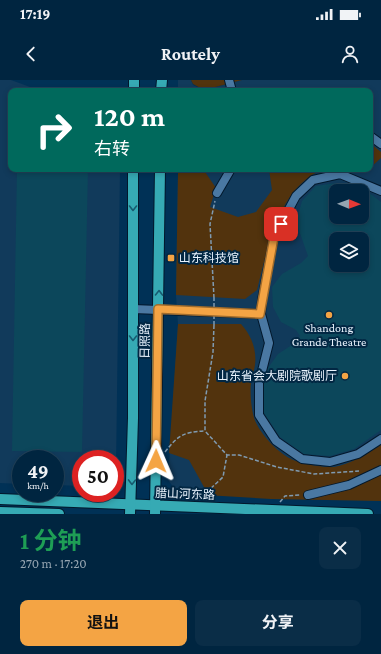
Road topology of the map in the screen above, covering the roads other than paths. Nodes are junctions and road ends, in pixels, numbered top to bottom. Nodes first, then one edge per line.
1 (133, 172) edge
2 (160, 172) edge
3 (229, 172) edge
4 (381, 191) edge
5 (217, 193) road end
6 (133, 309) junction
7 (158, 309) junction
8 (260, 314) junction
9 (381, 439) edge
10 (381, 470) edge
11 (308, 495) road end
12 (0, 499) edge
13 (131, 510) edge
14 (155, 510) edge
15 (0, 512) edge
16 (59, 514) edge
17 (368, 514) edge

1 -> 6 main road, 日照路
7 -> 2 main road, 日照路
3 - 5 street
4 - 8 street
6 - 7 street
6 -> 13 main road, 日照路
7 - 8 street
7 - 14 main road, 日照路
8 - 9 street
10 - 11 street
12 - 13 main road, 腊山河东路
13 - 14 main road, 腊山河东路
14 - 17 main road, 腊山河东路
15 - 16 main road

